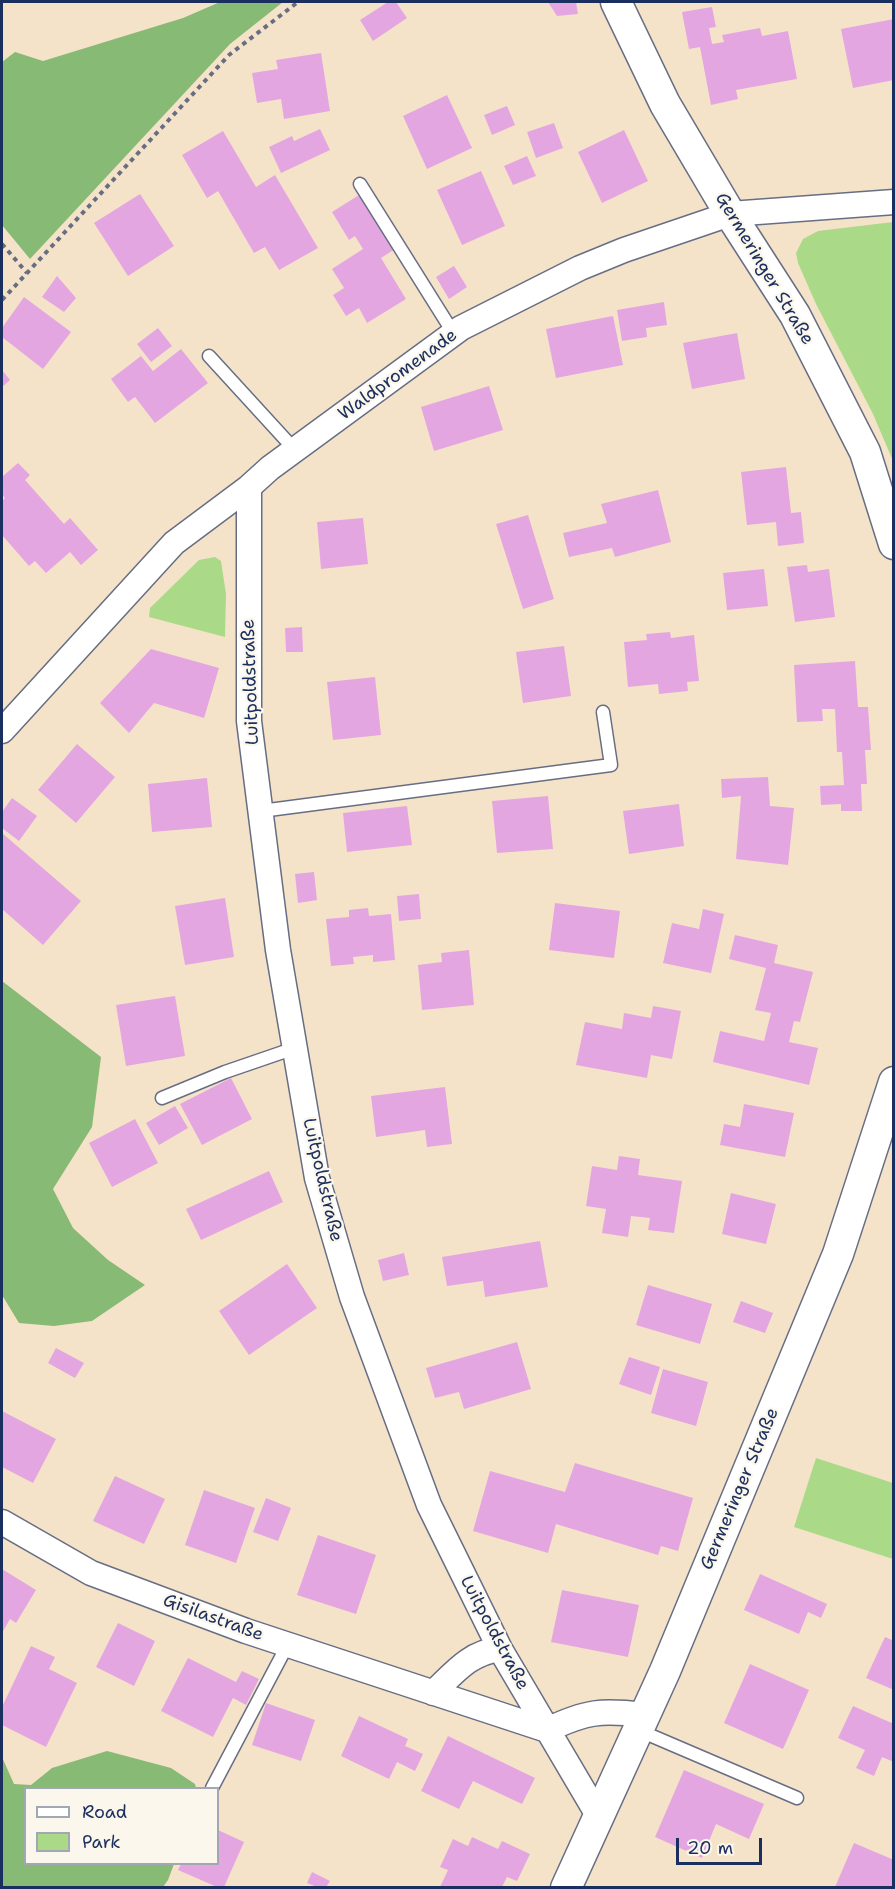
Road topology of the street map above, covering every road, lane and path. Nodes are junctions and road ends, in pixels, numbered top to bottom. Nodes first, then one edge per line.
1 (298, 2) edge
2 (616, 2) edge
3 (360, 184) dead end
4 (894, 202) edge
5 (730, 214) junction
6 (2, 244) edge
7 (27, 273) junction
8 (2, 300) edge
9 (454, 334) junction
10 (209, 356) dead end
11 (295, 450) junction
12 (249, 487) junction
13 (894, 544) edge
14 (603, 712) dead end
15 (2, 731) edge
16 (261, 811) junction
17 (295, 1048) junction
18 (894, 1082) edge
19 (162, 1098) dead end
20 (889, 1112) edge
21 (2, 1522) edge
22 (288, 1644) junction
23 (500, 1649) junction
24 (433, 1693) junction
25 (642, 1722) junction
26 (547, 1731) junction
27 (213, 1787) edge
28 (797, 1798) dead end
29 (599, 1817) junction
30 (566, 1887) edge

1 - 7 path
2 - 5 street, Germeringer Straße
3 - 9 lane
4 - 5 street, Waldpromenade
5 - 9 street, Waldpromenade
5 - 13 street, Germeringer Straße
6 - 7 path
7 - 8 path
9 - 11 street, Waldpromenade
10 - 11 lane
11 - 12 street, Waldpromenade
12 - 15 street, Waldpromenade
12 - 16 street, Luitpoldstraße
14 - 16 lane
16 - 17 street, Luitpoldstraße
17 - 19 lane
17 - 23 street, Luitpoldstraße
18 - 20 street, Germeringer Straße
20 - 25 street, Germeringer Straße
21 - 22 street, Gisilastraße
22 - 24 street, Gisilastraße
22 - 27 lane
23 - 24 street
23 - 26 street, Luitpoldstraße
24 - 26 street, Gisilastraße
25 - 26 street
25 - 28 lane
25 - 29 street, Germeringer Straße
26 - 29 street, Luitpoldstraße
29 - 30 street, Germeringer Straße

